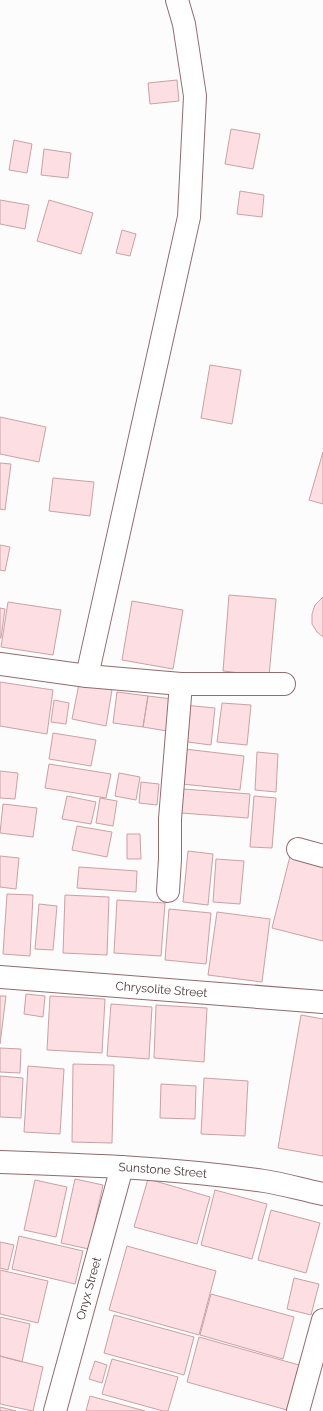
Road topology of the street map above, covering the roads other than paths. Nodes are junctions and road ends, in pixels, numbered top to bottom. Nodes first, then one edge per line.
1 (177, 0) edge
2 (0, 664) edge
3 (87, 676) junction
4 (181, 684) junction
5 (284, 684) dead end
6 (298, 849) dead end
7 (323, 856) edge
8 (168, 891) dead end
9 (0, 977) edge
10 (323, 1002) edge
11 (0, 1162) edge
12 (122, 1166) junction
13 (323, 1194) edge
14 (323, 1320) edge
15 (56, 1411) edge
16 (298, 1411) edge

1 - 3 street
2 - 3 street
3 - 4 street
4 - 5 street
4 - 8 street
6 - 7 street
9 - 10 street, Chrysolite Street
11 - 12 street, Sunstone Street
12 - 13 street, Sunstone Street
12 - 15 street, Onyx Street
14 - 16 street

